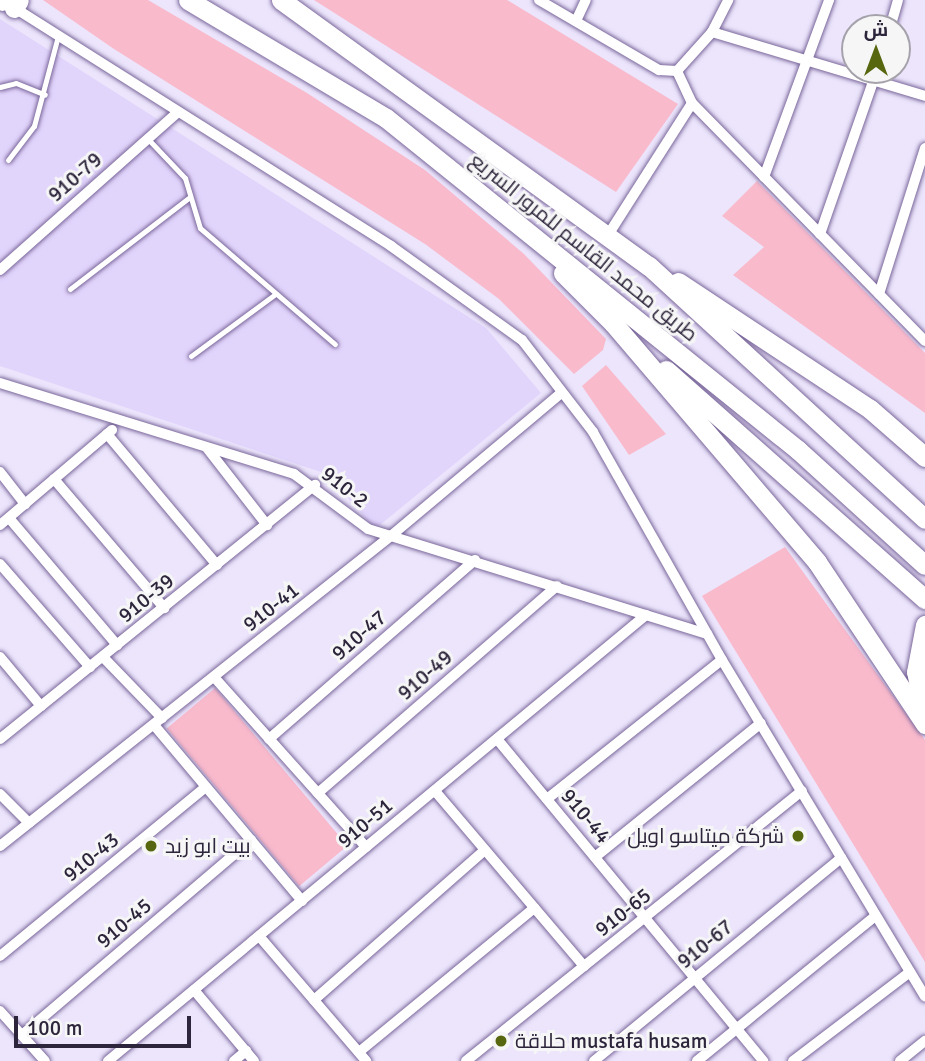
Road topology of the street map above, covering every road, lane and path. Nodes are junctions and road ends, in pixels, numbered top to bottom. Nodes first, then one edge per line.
1 (181, 0) edge
2 (188, 0) edge
3 (281, 0) edge
4 (539, 0) edge
5 (586, 0) edge
6 (729, 0) edge
7 (829, 0) edge
8 (8, 2) edge
9 (576, 22) junction
10 (230, 25) junction
11 (712, 32) junction
12 (58, 33) junction
13 (808, 62) junction
14 (841, 69) edge
15 (677, 71) junction
16 (872, 84) edge
17 (895, 84) edge
18 (0, 87) edge
19 (44, 95) junction
20 (925, 96) edge
21 (692, 103) junction
22 (176, 114) junction
23 (148, 139) junction
24 (925, 148) edge
25 (8, 160) dead end
26 (764, 177) junction
27 (190, 197) junction
28 (491, 200) junction
29 (820, 234) junction
30 (608, 235) junction
31 (649, 266) junction
32 (0, 270) edge
33 (70, 289) dead end
34 (879, 294) junction
35 (274, 295) junction
36 (613, 323) junction
37 (925, 341) edge
38 (335, 344) dead end
39 (191, 356) dead end
40 (0, 383) edge
41 (561, 393) junction
42 (121, 423) junction
43 (900, 431) junction
44 (107, 434) junction
45 (925, 446) edge
46 (207, 448) junction
47 (925, 457) edge
48 (0, 472) edge
49 (54, 479) junction
50 (315, 485) junction
51 (25, 504) junction
52 (925, 519) edge
53 (4, 522) edge
54 (267, 525) junction
55 (392, 536) junction
56 (475, 560) junction
57 (0, 564) edge
58 (217, 565) junction
59 (925, 565) edge
60 (557, 586) junction
61 (925, 599) edge
62 (164, 608) junction
63 (646, 615) junction
64 (925, 625) edge
65 (707, 634) junction
66 (117, 645) junction
67 (0, 657) edge
68 (103, 657) junction
69 (722, 660) junction
70 (90, 667) junction
71 (214, 677) junction
72 (41, 706) junction
73 (925, 712) edge
74 (158, 721) junction
75 (761, 723) junction
76 (925, 724) edge
77 (0, 739) edge
78 (269, 739) junction
79 (497, 739) junction
80 (206, 787) junction
81 (435, 791) junction
82 (802, 791) junction
83 (318, 793) junction
84 (0, 794) edge
85 (547, 799) junction
86 (29, 823) junction
87 (251, 840) junction
88 (0, 846) edge
89 (366, 847) junction
90 (485, 850) junction
91 (595, 857) junction
92 (841, 859) junction
93 (302, 901) junction
94 (534, 908) junction
95 (874, 917) junction
96 (646, 919) junction
97 (259, 936) junction
98 (0, 956) edge
99 (584, 966) junction
100 (910, 972) junction
101 (694, 978) junction
102 (194, 990) junction
103 (925, 996) edge
104 (314, 1000) junction
105 (0, 1011) edge
106 (737, 1029) junction
107 (22, 1035) junction
108 (925, 1041) edge
109 (246, 1051) junction
110 (363, 1057) edge
111 (46, 1061) edge
112 (108, 1061) edge
113 (234, 1061) edge
114 (254, 1061) edge
115 (466, 1061) edge
116 (594, 1061) edge
117 (697, 1061) edge
118 (763, 1061) edge
119 (793, 1061) edge
120 (900, 1061) edge

1 - 10 highway
2 - 10 highway, طريق محمد القاسم للمرور السريع
3 - 30 highway, طريق محمد القاسم للمرور السريع
4 - 9 street
5 - 9 street
6 - 11 street
7 - 13 street
8 - 12 street
9 - 15 street
10 - 28 highway, طريق محمد القاسم للمرور السريع
11 - 13 street
11 - 15 street
12 - 19 lane
12 - 22 street
13 - 14 street
13 - 26 street
15 - 21 street
16 - 29 street
17 - 20 street
18 - 19 lane
19 - 25 lane
21 - 26 street
21 - 30 street
22 - 23 street, 910-79
22 - 41 street
23 - 27 lane
23 - 32 street, 910-79
24 - 34 street
26 - 29 street
27 - 33 lane
27 - 35 lane
28 - 36 highway
28 - 59 highway, طريق محمد القاسم للمرور السريع
29 - 34 street
30 - 31 highway, طريق محمد القاسم للمرور السريع
31 - 43 highway
31 - 52 highway, طريق محمد القاسم للمرور السريع
34 - 37 street
35 - 38 lane
35 - 39 lane
36 - 61 highway
36 - 76 highway
40 - 42 street, 910-2
41 - 55 street, 910-41
41 - 65 street
42 - 44 street
42 - 46 street, 910-2
43 - 45 highway
43 - 47 highway
44 - 49 street
44 - 58 street
46 - 50 street, 910-2
46 - 54 street
48 - 51 street
49 - 51 street
49 - 62 street
50 - 54 street, 910-39
50 - 55 street, 910-2
51 - 53 street
53 - 66 street
54 - 58 street, 910-39
55 - 56 street, 910-2
55 - 71 street, 910-41
56 - 60 street, 910-2
56 - 78 street, 910-47
57 - 70 street
58 - 62 street, 910-39
60 - 63 street, 910-2
60 - 83 street, 910-49
62 - 66 street, 910-39
63 - 65 street, 910-2
63 - 79 street, 910-51
64 - 73 highway
65 - 69 street
66 - 68 street, 910-39
67 - 72 street
68 - 70 street, 910-39
68 - 74 street
69 - 75 street
69 - 85 street
70 - 72 street, 910-39
71 - 74 street, 910-41
71 - 78 street
72 - 77 street, 910-39
74 - 80 street
74 - 86 street, 910-41
75 - 82 street
75 - 91 street
78 - 83 street
79 - 81 street, 910-51
79 - 85 street, 910-44
80 - 87 street
80 - 98 street, 910-43
81 - 89 street, 910-51
81 - 90 street
82 - 92 street
82 - 96 street, 910-65
83 - 89 street
84 - 86 street
85 - 91 street, 910-44
86 - 88 street, 910-41
87 - 93 street
87 - 107 street, 910-45
89 - 93 street, 910-51
90 - 94 street
90 - 104 street
91 - 96 street, 910-44
92 - 95 street
92 - 101 street, 910-67
93 - 97 street, 910-51
94 - 99 street
94 - 110 street
95 - 100 street
95 - 106 street
96 - 99 street, 910-65
96 - 101 street, 910-44
97 - 102 street, 910-51
97 - 104 street
99 - 115 street, 910-65
100 - 103 street
100 - 119 street
101 - 106 street, 910-44
101 - 116 street, 910-67
102 - 109 street
102 - 112 street, 910-51
104 - 110 street
105 - 107 street
106 - 117 street
106 - 118 street, 910-44
107 - 111 street
108 - 120 street
109 - 113 street
109 - 114 street

